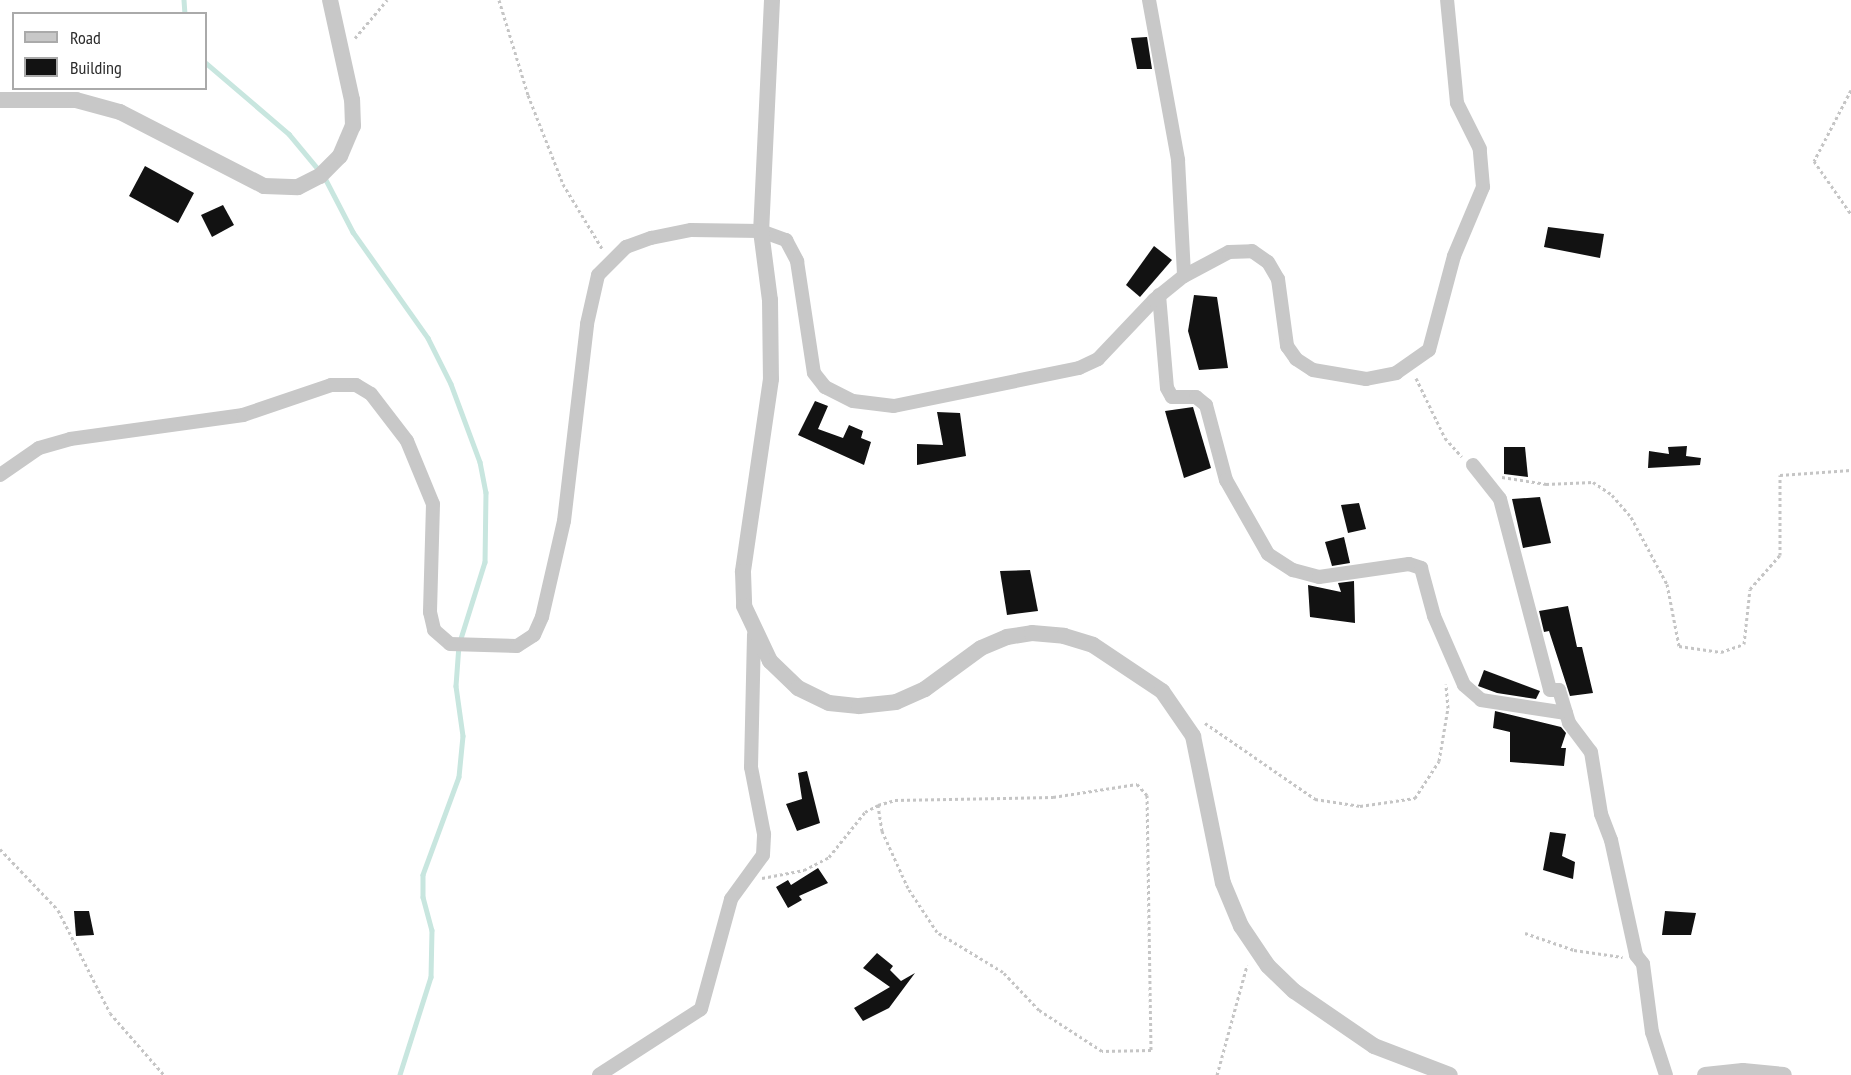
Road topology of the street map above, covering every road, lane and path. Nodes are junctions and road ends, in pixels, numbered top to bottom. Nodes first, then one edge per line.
1 (330, 0) edge
2 (387, 0) edge
3 (499, 0) edge
4 (772, 0) edge
5 (1149, 0) edge
6 (1447, 0) edge
7 (342, 54) junction
8 (1851, 90) edge
9 (0, 100) edge
10 (1851, 214) edge
11 (760, 231) junction
12 (609, 259) junction
13 (1184, 276) junction
14 (1159, 296) junction
15 (1411, 367) junction
16 (1473, 465) junction
17 (1851, 470) edge
18 (0, 475) edge
19 (754, 634) junction
20 (1446, 684) dead end
21 (1566, 713) junction
22 (1181, 715) junction
23 (878, 805) junction
24 (0, 849) edge
25 (753, 872) junction
26 (1525, 933) dead end
27 (1253, 943) junction
28 (1636, 955) junction
29 (164, 1075) edge
30 (599, 1075) edge
31 (1217, 1075) edge
32 (1450, 1075) edge
33 (1666, 1075) edge
34 (1705, 1075) edge
35 (1784, 1075) edge

1 - 7 street
2 - 7 path
3 - 12 path
4 - 11 street
5 - 13 street
6 - 15 street
7 - 9 street
8 - 10 path
11 - 12 street
11 - 14 street
11 - 19 street
12 - 18 street
13 - 14 street
13 - 15 street
14 - 21 street
15 - 16 path
16 - 17 path
16 - 21 street
19 - 22 street
19 - 25 street
20 - 22 path
21 - 28 street
22 - 27 street
23 - 23 path
23 - 25 path
24 - 29 path
25 - 30 street
26 - 28 path
27 - 31 path
27 - 32 street
28 - 33 street
34 - 35 street

